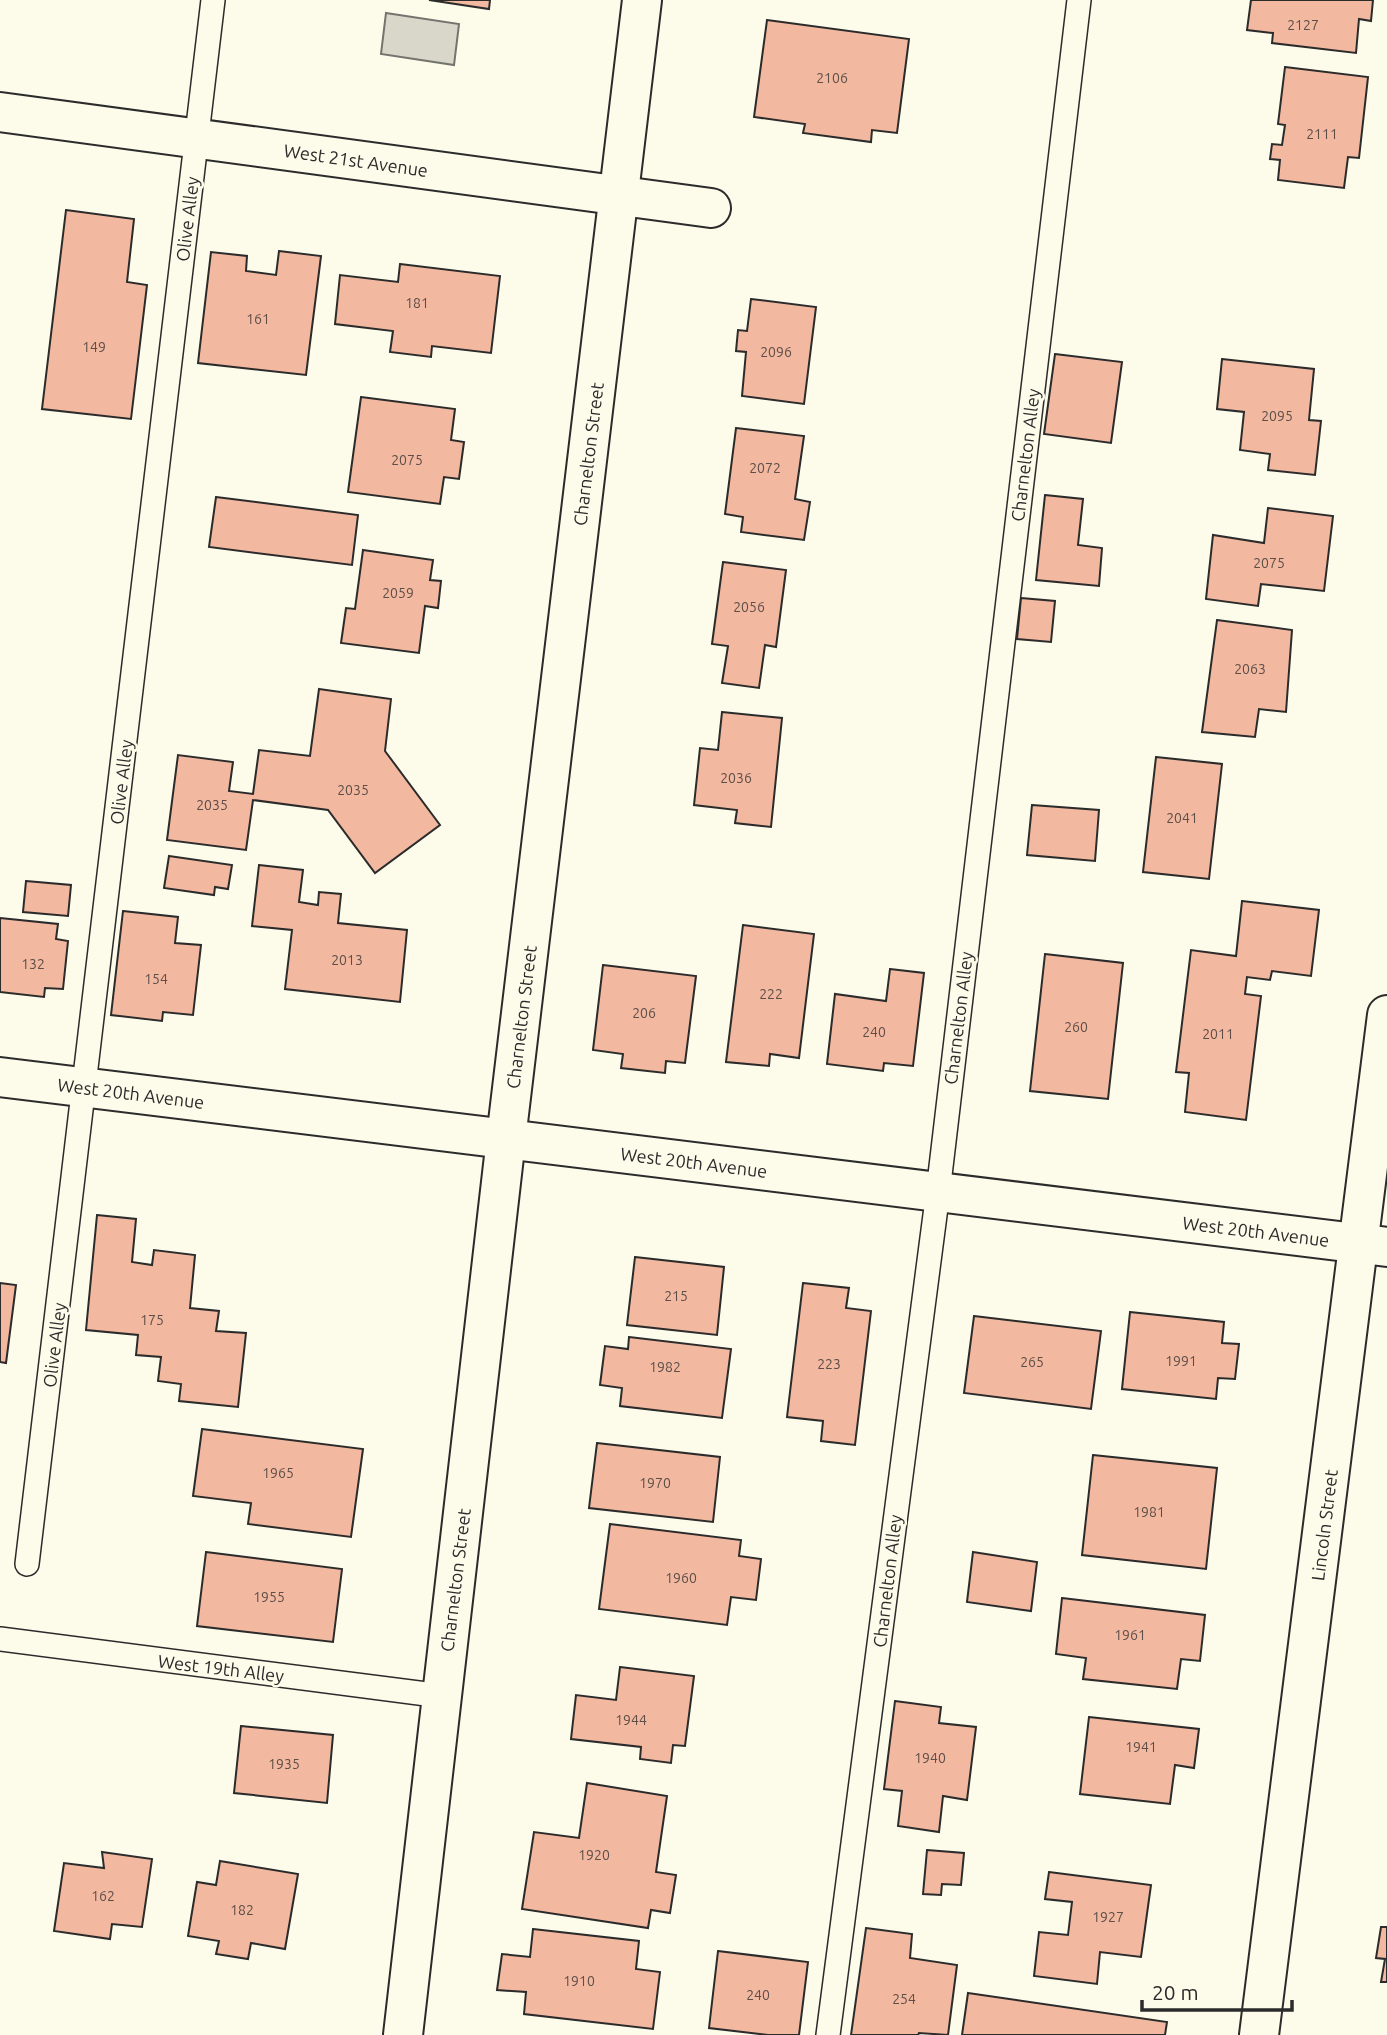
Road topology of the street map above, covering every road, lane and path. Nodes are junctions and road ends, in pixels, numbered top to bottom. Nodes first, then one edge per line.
1 (213, 0) edge
2 (642, 0) edge
3 (1079, 0) edge
4 (0, 112) edge
5 (196, 138) junction
6 (619, 196) junction
7 (711, 208) dead end
8 (1387, 1015) edge
9 (0, 1077) edge
10 (85, 1087) junction
11 (506, 1139) junction
12 (938, 1192) junction
13 (1373, 1245) edge
14 (27, 1564) dead end
15 (0, 1639) edge
16 (442, 1696) junction
17 (403, 2035) edge
18 (828, 2035) edge
19 (1259, 2035) edge

1 - 5 lane, Olive Alley
2 - 6 street, Charnelton Street
3 - 12 lane, Charnelton Alley
4 - 5 street, West 21st Avenue
5 - 6 street, West 21st Avenue
5 - 10 lane, Olive Alley
6 - 7 street, West 21st Avenue
6 - 11 street, Charnelton Street
8 - 13 street, Lincoln Street
9 - 10 street, West 20th Avenue
10 - 11 street, West 20th Avenue
10 - 14 lane, Olive Alley
11 - 12 street, West 20th Avenue
11 - 16 street, Charnelton Street
12 - 13 street, West 20th Avenue
12 - 18 lane, Charnelton Alley
13 - 19 street, Lincoln Street
15 - 16 lane, West 19th Alley
16 - 17 street, Charnelton Street

